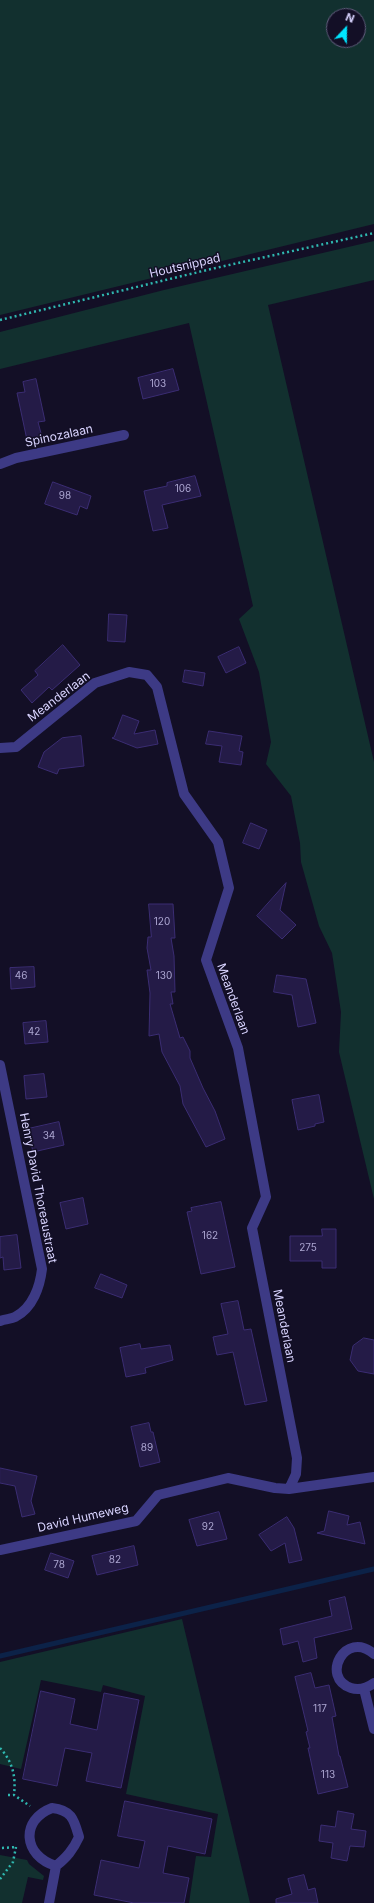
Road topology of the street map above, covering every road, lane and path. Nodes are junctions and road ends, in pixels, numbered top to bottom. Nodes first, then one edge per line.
1 (374, 233) edge
2 (0, 320) edge
3 (124, 435) dead end
4 (0, 464) edge
5 (0, 748) edge
6 (0, 1065) edge
7 (0, 1321) edge
8 (374, 1477) edge
9 (289, 1488) junction
10 (0, 1550) edge
11 (374, 1654) edge
12 (374, 1683) edge
13 (364, 1689) junction
14 (374, 1729) edge
15 (0, 1748) edge
16 (8, 1795) dead end
17 (14, 1795) junction
18 (40, 1814) junction
19 (31, 1844) junction
20 (16, 1847) junction
21 (2, 1848) dead end
22 (56, 1866) junction
23 (0, 1880) edge
24 (49, 1903) edge

1 - 2 path, Houtsnippad
3 - 4 street, Spinozalaan
5 - 9 street, Meanderlaan
6 - 7 street, Henry David Thoreaustraat
8 - 9 street, David Humeweg
9 - 10 street, David Humeweg
11 - 13 street
12 - 13 street
13 - 14 street
15 - 17 path
16 - 17 path
17 - 18 path
18 - 19 street
18 - 22 street
19 - 20 path
19 - 22 street
20 - 21 path
20 - 23 path
22 - 24 street

